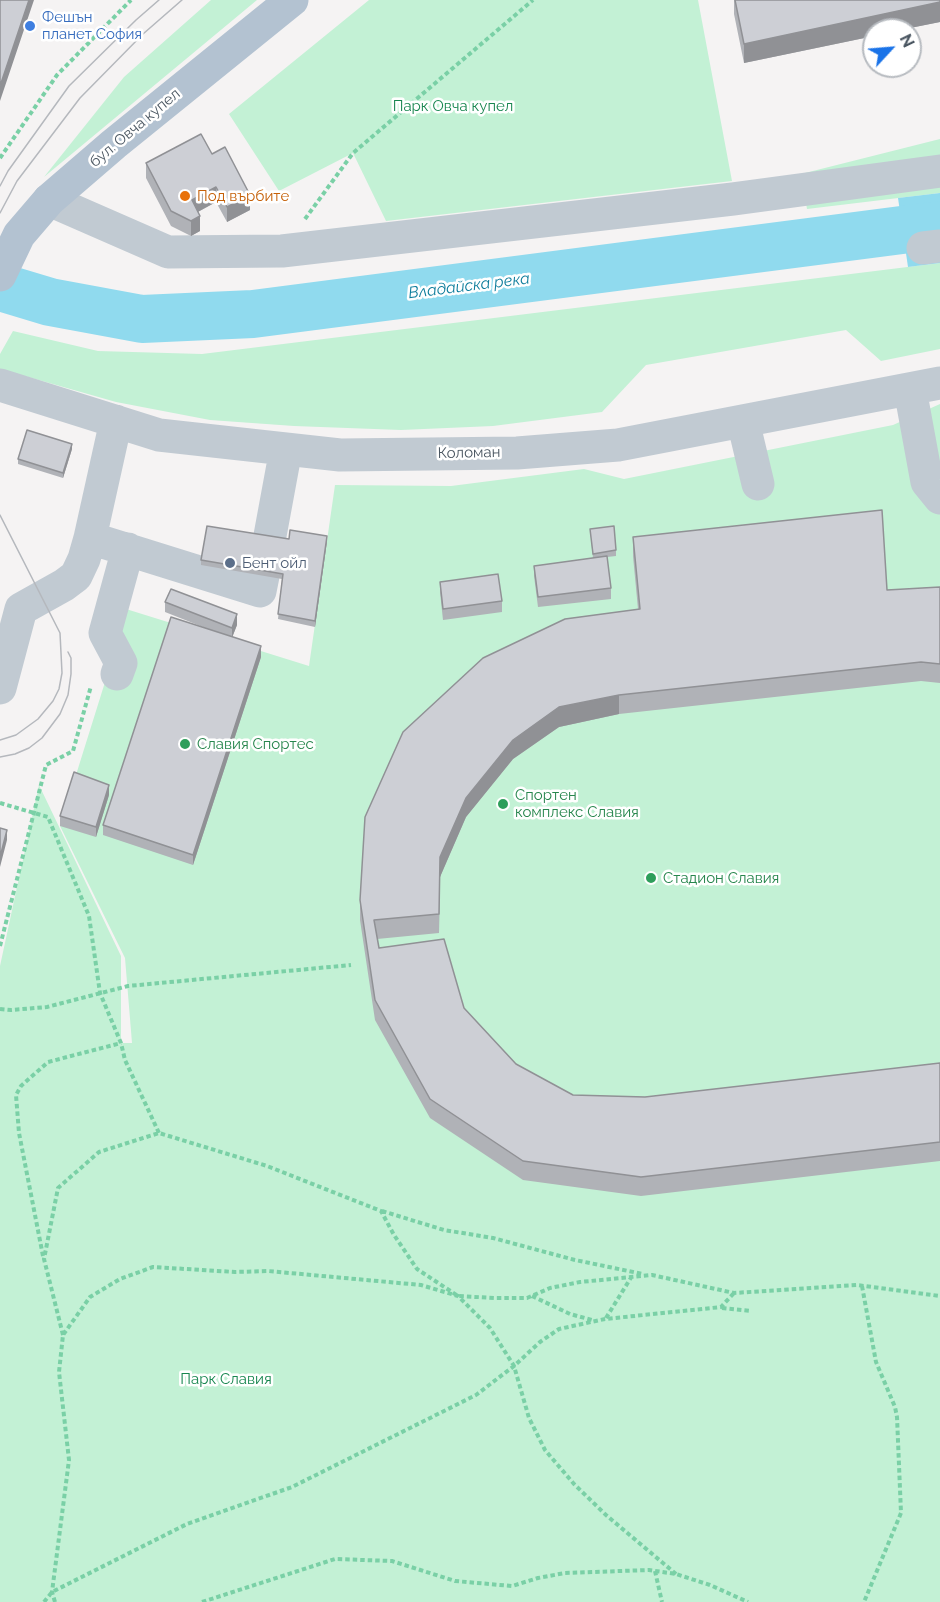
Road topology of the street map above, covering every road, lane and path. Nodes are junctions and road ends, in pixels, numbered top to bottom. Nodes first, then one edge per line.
1 (131, 0) edge
2 (292, 0) edge
3 (533, 0) edge
4 (0, 158) edge
5 (940, 171) edge
6 (49, 200) junction
7 (282, 251) junction
8 (0, 275) edge
9 (0, 385) edge
10 (925, 386) edge
11 (116, 421) junction
12 (743, 421) junction
13 (286, 449) junction
14 (931, 451) edge
15 (758, 484) dead end
16 (940, 498) edge
17 (90, 538) junction
18 (269, 541) edge
19 (128, 549) junction
20 (263, 576) edge
21 (105, 675) joint
22 (0, 688) edge
23 (0, 803) edge
24 (34, 813) junction
25 (0, 945) edge
26 (351, 965) dead end
27 (100, 993) junction
28 (0, 1009) edge
29 (121, 1043) junction
30 (159, 1133) junction
31 (381, 1211) junction
32 (44, 1259) junction
33 (632, 1275) junction
34 (862, 1286) junction
35 (734, 1293) junction
36 (458, 1296) junction
37 (531, 1296) junction
38 (940, 1296) edge
39 (721, 1308) junction
40 (751, 1311) dead end
41 (605, 1319) junction
42 (594, 1320) junction
43 (63, 1335) junction
44 (514, 1366) junction
45 (655, 1571) junction
46 (676, 1574) junction
47 (52, 1592) junction
48 (44, 1602) edge
49 (55, 1602) edge
50 (201, 1602) edge
51 (662, 1602) edge
52 (748, 1602) edge
53 (864, 1602) edge

1 - 4 path
2 - 6 main road, бул. Овча купел
3 - 7 path
5 - 7 street
6 - 7 street
6 - 8 main road, бул. Овча купел
9 - 11 street, Коломан
10 - 12 street, Коломан
10 - 14 street
11 - 13 street, Коломан
11 - 17 street
12 - 13 street, Коломан
12 - 15 street
13 - 18 street
14 - 16 street
17 - 19 street
17 - 22 street
19 - 20 street
19 - 21 street
21 - 24 path
23 - 24 path
24 - 25 path
24 - 27 path
26 - 27 path
27 - 28 path
27 - 29 path
29 - 30 path
29 - 32 path
30 - 31 path
30 - 32 path
31 - 33 path
31 - 36 path
32 - 43 path
33 - 35 path
33 - 37 path
33 - 41 path
34 - 35 path
34 - 38 path
34 - 53 path
35 - 39 path
36 - 37 path
36 - 43 path
36 - 44 path
37 - 42 path
39 - 40 path
39 - 41 path
41 - 42 path
42 - 44 path
43 - 47 path
44 - 46 path
44 - 47 path
45 - 46 path
45 - 50 path
45 - 51 path
46 - 52 path
47 - 48 path
47 - 49 path

